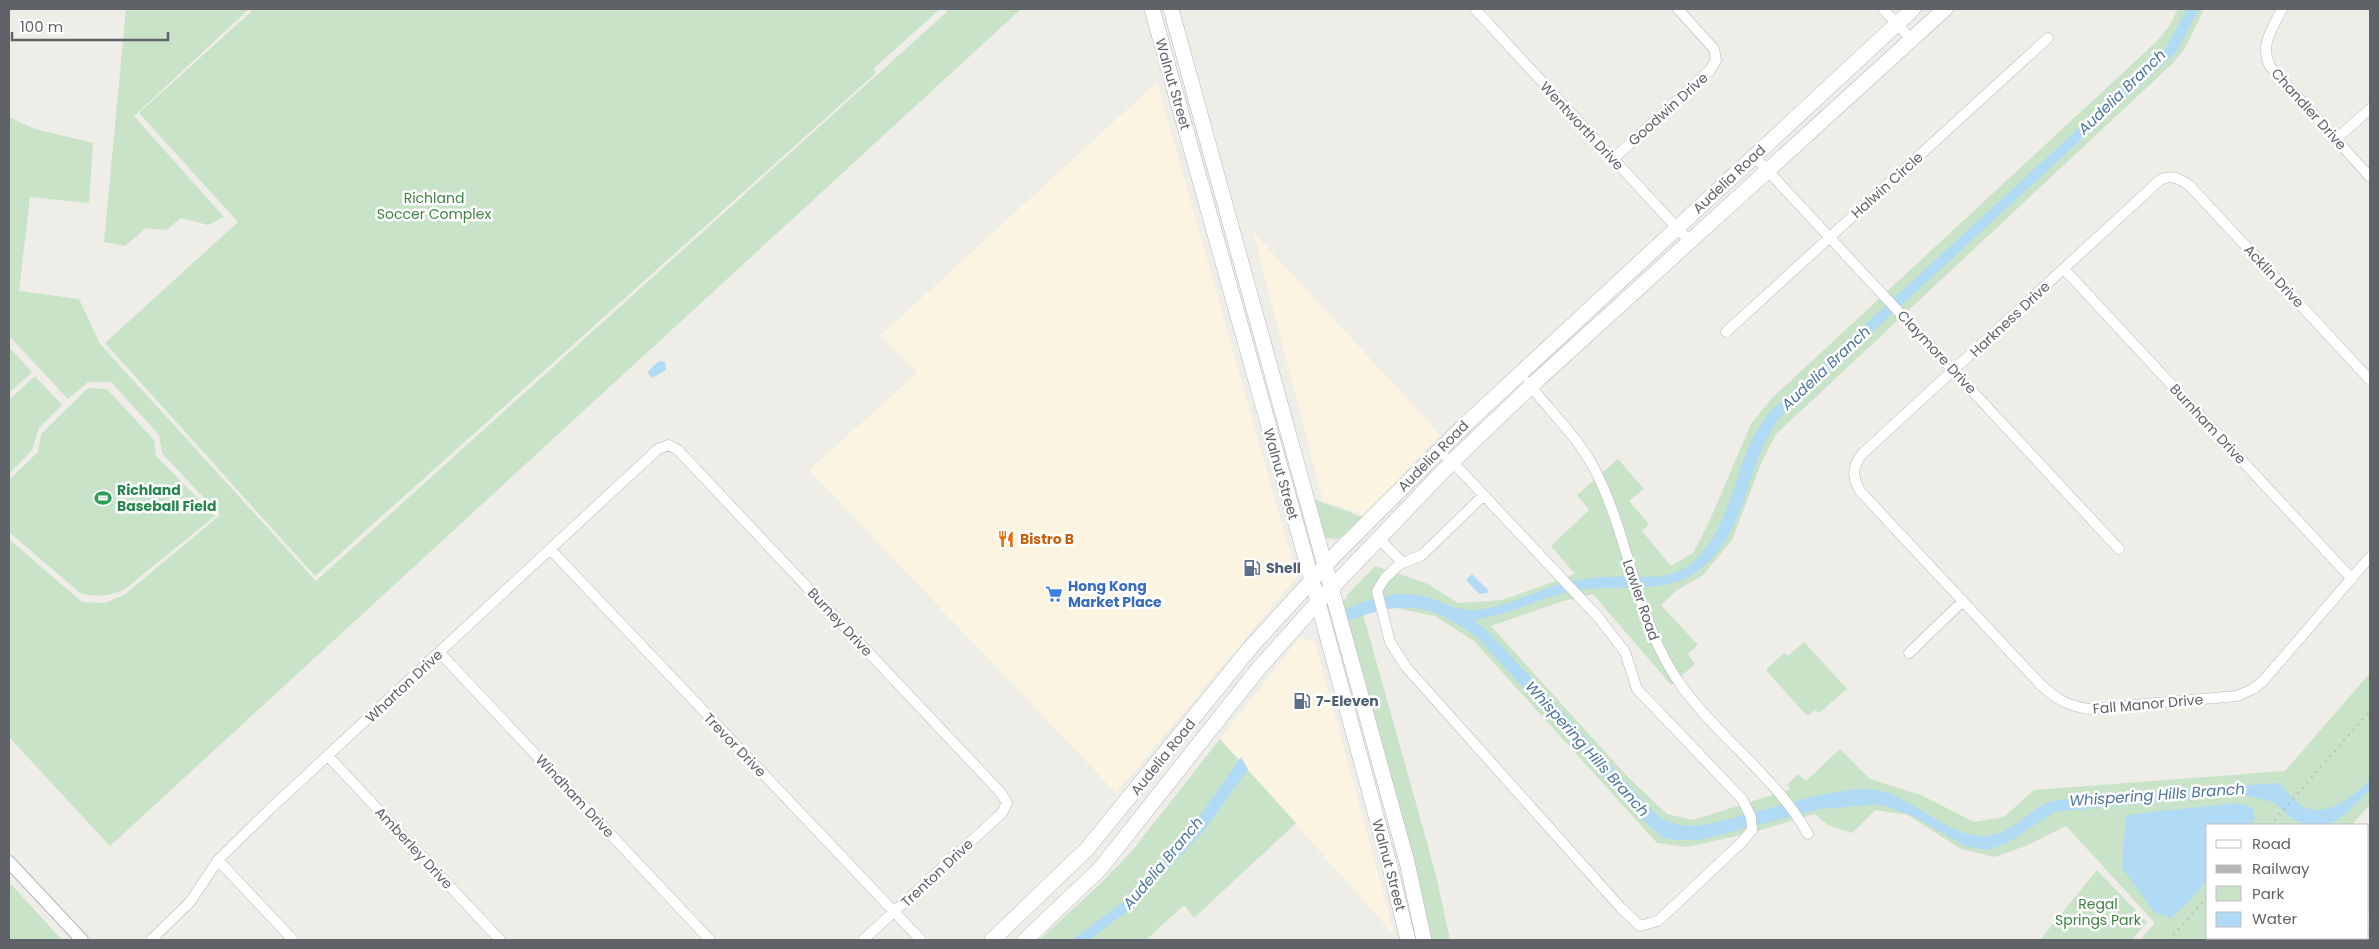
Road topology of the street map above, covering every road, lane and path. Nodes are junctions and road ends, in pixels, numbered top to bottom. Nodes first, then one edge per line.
1 (1152, 9) edge
2 (1171, 9) edge
3 (1475, 9) edge
4 (1678, 9) edge
5 (1883, 9) edge
6 (1913, 9) edge
7 (1945, 9) edge
8 (2282, 9) edge
9 (1897, 24) junction
10 (2048, 38) dead end
11 (1912, 40) junction
12 (1191, 84) junction
13 (1174, 88) junction
14 (2370, 109) edge
15 (2336, 140) junction
16 (1754, 156) junction
17 (1613, 159) junction
18 (1769, 171) junction
19 (2370, 176) edge
20 (2174, 177) joint
21 (1677, 228) junction
22 (1830, 237) junction
23 (1690, 242) junction
24 (1239, 256) junction
25 (1221, 259) junction
26 (2064, 269) junction
27 (1726, 332) dead end
28 (1524, 370) junction
29 (1954, 370) junction
30 (2370, 380) edge
31 (1531, 386) junction
32 (669, 445) joint
33 (1439, 450) junction
34 (1452, 462) junction
35 (1854, 470) joint
36 (1485, 497) junction
37 (1379, 539) junction
38 (550, 549) junction
39 (2120, 549) dead end
40 (2370, 557) edge
41 (1403, 563) junction
42 (1324, 566) junction
43 (2352, 579) junction
44 (1311, 580) junction
45 (1330, 589) junction
46 (1963, 601) junction
47 (1318, 602) junction
48 (440, 653) junction
49 (1909, 653) dead end
50 (328, 756) junction
51 (1132, 795) junction
52 (1007, 803) joint
53 (1147, 809) junction
54 (1808, 834) dead end
55 (218, 860) junction
56 (9, 862) edge
57 (894, 912) junction
58 (82, 940) edge
59 (151, 940) edge
60 (293, 940) edge
61 (500, 940) edge
62 (710, 940) edge
63 (863, 940) edge
64 (921, 940) edge
65 (992, 940) edge
66 (1026, 940) edge
67 (1408, 940) edge
68 (1424, 940) edge

1 - 13 main road, Walnut Street
2 - 12 main road, Walnut Street
3 - 17 street, Wentworth Drive
4 - 17 street, Goodwin Drive
5 - 9 street
6 - 9 main road, Audelia Road
7 - 11 main road, Audelia Road
8 - 15 street, Chandler Drive
9 - 11 street
9 - 16 main road, Audelia Road
10 - 22 street, Halwin Circle
11 - 18 main road, Audelia Road
12 - 13 main road
12 - 24 main road, Walnut Street
13 - 25 main road, Walnut Street
14 - 15 street
15 - 19 street, Chandler Drive
16 - 18 street, Claymore Drive
16 - 21 main road, Audelia Road
17 - 21 street, Wentworth Drive
18 - 22 street, Claymore Drive
18 - 23 main road, Audelia Road
20 - 26 street, Harkness Drive
20 - 30 street, Acklin Drive
21 - 23 street, Wentworth Drive
21 - 28 main road, Audelia Road
22 - 27 street, Halwin Circle
22 - 29 street, Claymore Drive
23 - 31 main road, Audelia Road
24 - 25 main road
24 - 42 main road, Walnut Street
25 - 44 main road, Walnut Street
26 - 29 street, Harkness Drive
26 - 43 street, Burnham Drive
28 - 31 street, Lawler Road
28 - 33 main road, Audelia Road
29 - 35 street, Harkness Drive
29 - 39 street, Claymore Drive
31 - 34 main road, Audelia Road
31 - 54 street, Lawler Road
32 - 38 street, Wharton Drive
32 - 52 street, Burney Drive
33 - 34 street
33 - 42 main road, Audelia Road
34 - 36 street
34 - 37 main road, Audelia Road
35 - 46 street, Fall Manor Drive
36 - 41 street
36 - 41 street
37 - 41 street
37 - 45 main road, Audelia Road
38 - 48 street, Wharton Drive
38 - 57 street, Trevor Drive
40 - 43 street, Fall Manor Drive
42 - 44 main road, Audelia Road
42 - 45 main road, Walnut Street
43 - 46 street, Fall Manor Drive
44 - 47 main road, Walnut Street
44 - 51 main road, Audelia Road
45 - 47 main road, Audelia Road
45 - 68 main road, Walnut Street
46 - 49 street
47 - 53 main road, Audelia Road
47 - 67 main road, Walnut Street
48 - 50 street, Wharton Drive
48 - 62 street, Windham Drive
50 - 55 street, Wharton Drive
50 - 61 street, Amberley Drive
51 - 53 main road
51 - 65 main road, Audelia Road
52 - 57 street, Trenton Drive
53 - 66 main road, Audelia Road
55 - 59 street, Wharton Drive
55 - 60 street
56 - 58 street
57 - 63 street, Trenton Drive
57 - 64 street, Trevor Drive

